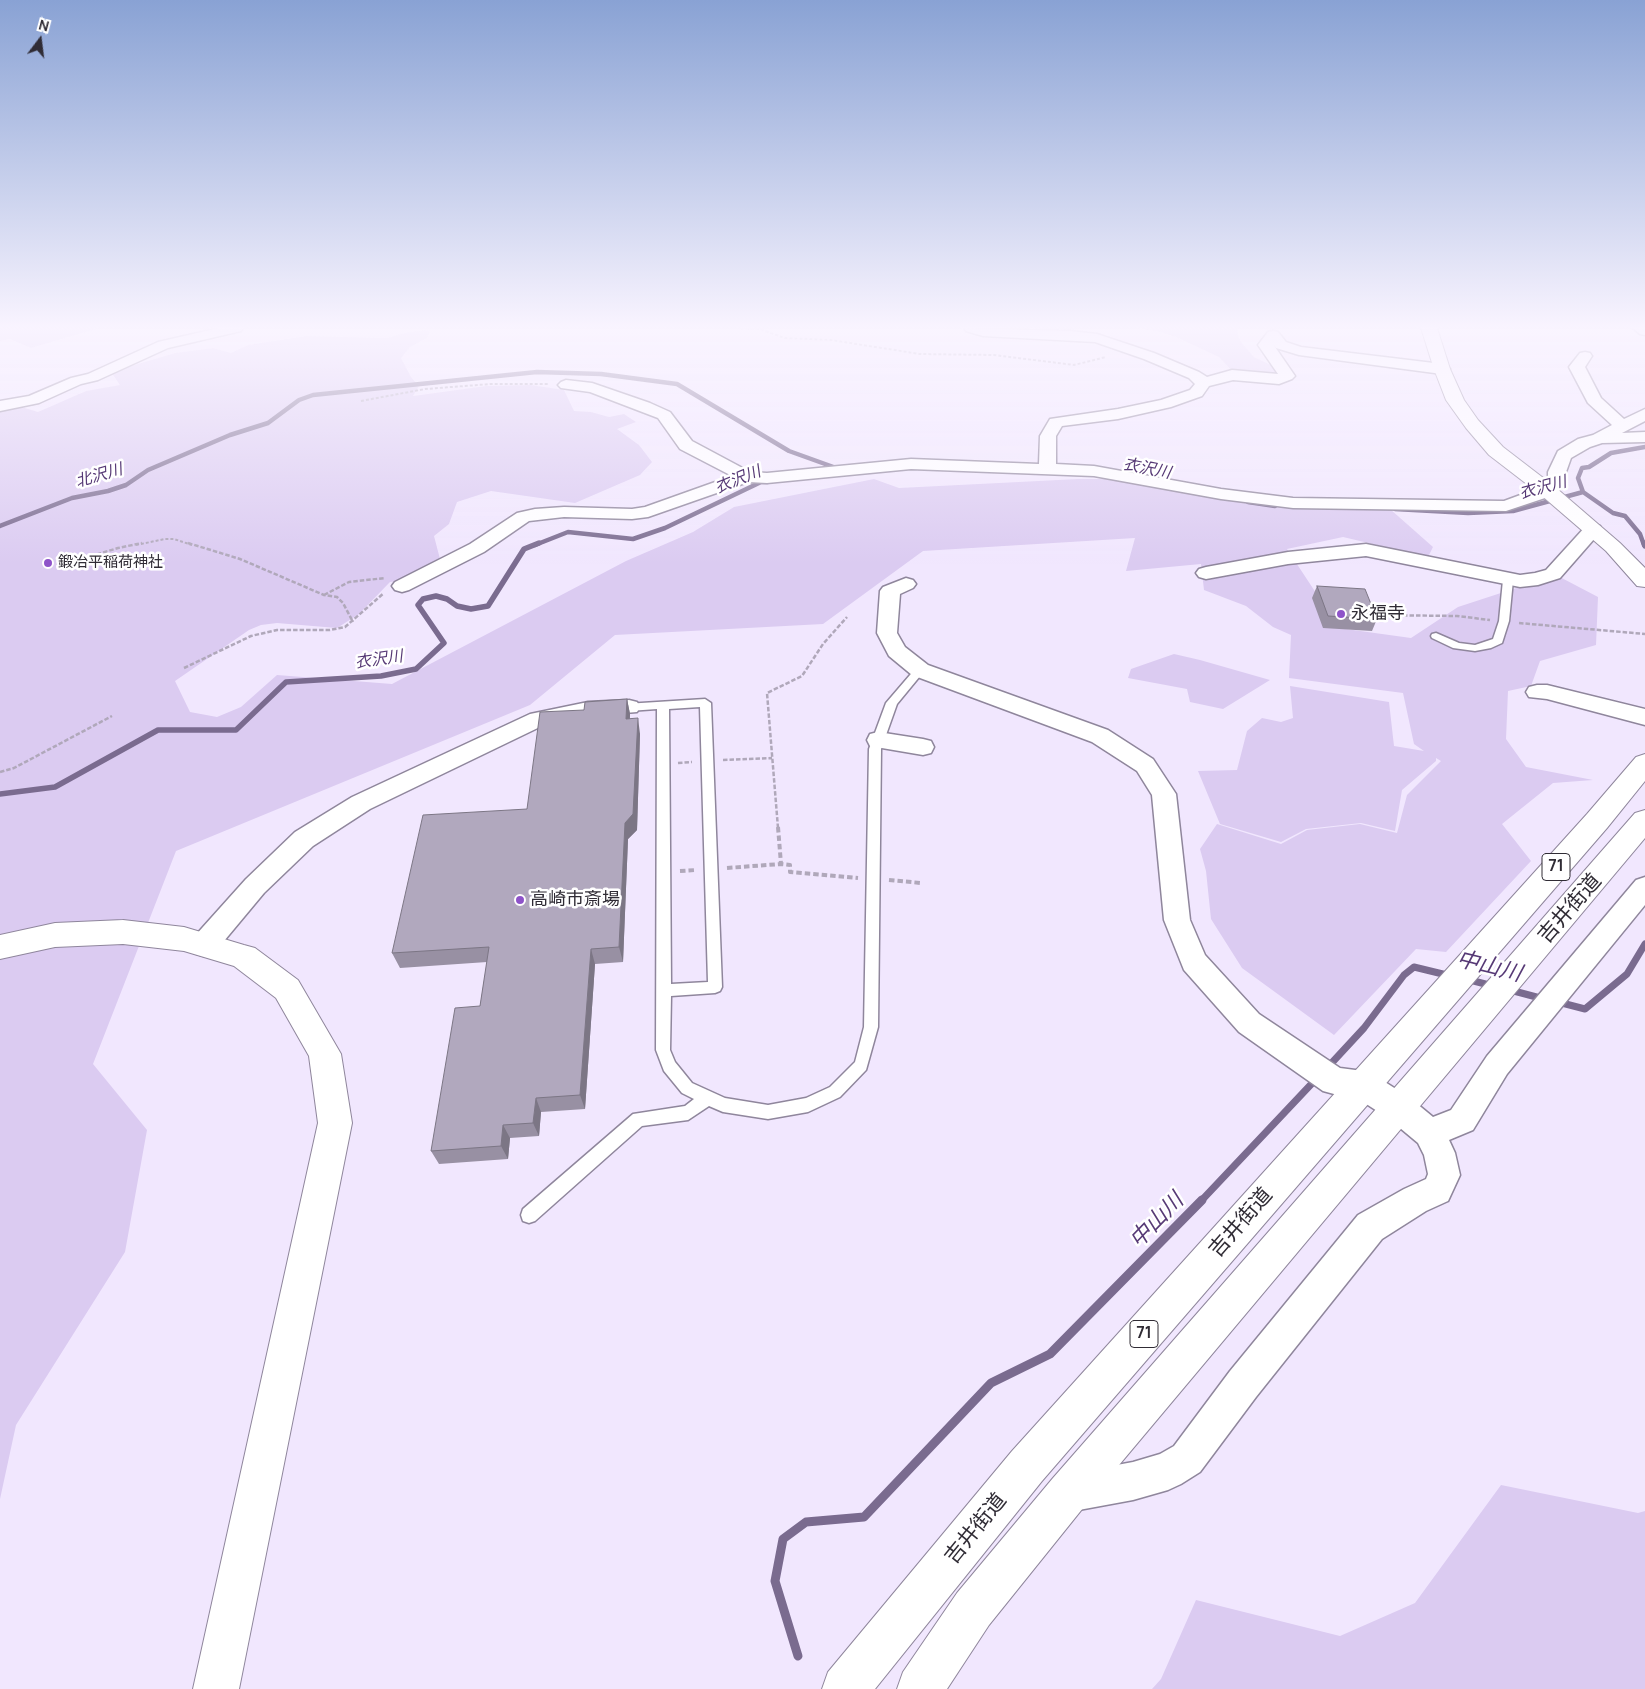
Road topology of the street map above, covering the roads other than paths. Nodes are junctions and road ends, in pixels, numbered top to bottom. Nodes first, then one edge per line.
1 (646, 407) edge
2 (1152, 407) edge
3 (1461, 407) edge
4 (1601, 407) edge
5 (1645, 414) edge
6 (1622, 426) junction
7 (1645, 437) edge
8 (1599, 439) junction
9 (1047, 468) junction
10 (746, 477) junction
11 (1548, 491) junction
12 (1593, 530) junction
13 (1613, 546) junction
14 (1640, 551) edge
15 (1206, 572) dead end
16 (1508, 580) junction
17 (1645, 581) edge
18 (906, 584) dead end
19 (404, 585) road end
20 (1436, 636) dead end
21 (920, 670) junction
22 (1536, 692) dead end
23 (663, 705) junction
24 (629, 707) joint
25 (1645, 717) edge
26 (878, 740) junction
27 (923, 747) dead end
28 (1645, 763) edge
29 (1645, 820) edge
30 (1645, 887) edge
31 (204, 945) junction
32 (0, 947) edge
33 (664, 990) junction
34 (1348, 1083) junction
35 (707, 1098) junction
36 (1399, 1108) junction
37 (1428, 1133) junction
38 (529, 1215) dead end
39 (1068, 1492) junction
40 (216, 1689) edge
41 (845, 1689) edge
42 (920, 1689) edge

1 - 10 street
2 - 9 street
3 - 11 main road
4 - 6 street
5 - 6 street
6 - 8 street
7 - 8 street
8 - 11 street
9 - 10 street
9 - 11 street
10 - 19 street
11 - 12 main road
12 - 13 main road
12 - 16 street
13 - 14 main road
13 - 17 main road
15 - 16 street
16 - 20 lane
18 - 21 street
21 - 26 lane
21 - 34 street
22 - 25 street
23 - 24 lane
23 - 33 lane
23 - 33 lane
24 - 31 street
26 - 27 street
26 - 35 lane
28 - 34 main road, 吉井街道 / 71
29 - 36 main road, 吉井街道 / 71
30 - 37 street
31 - 32 main road
31 - 40 main road
33 - 35 lane
34 - 36 street
34 - 41 main road, 吉井街道 / 71
35 - 38 lane
36 - 37 street
36 - 39 main road, 吉井街道 / 71
37 - 39 street
39 - 42 main road, 吉井街道 / 71

